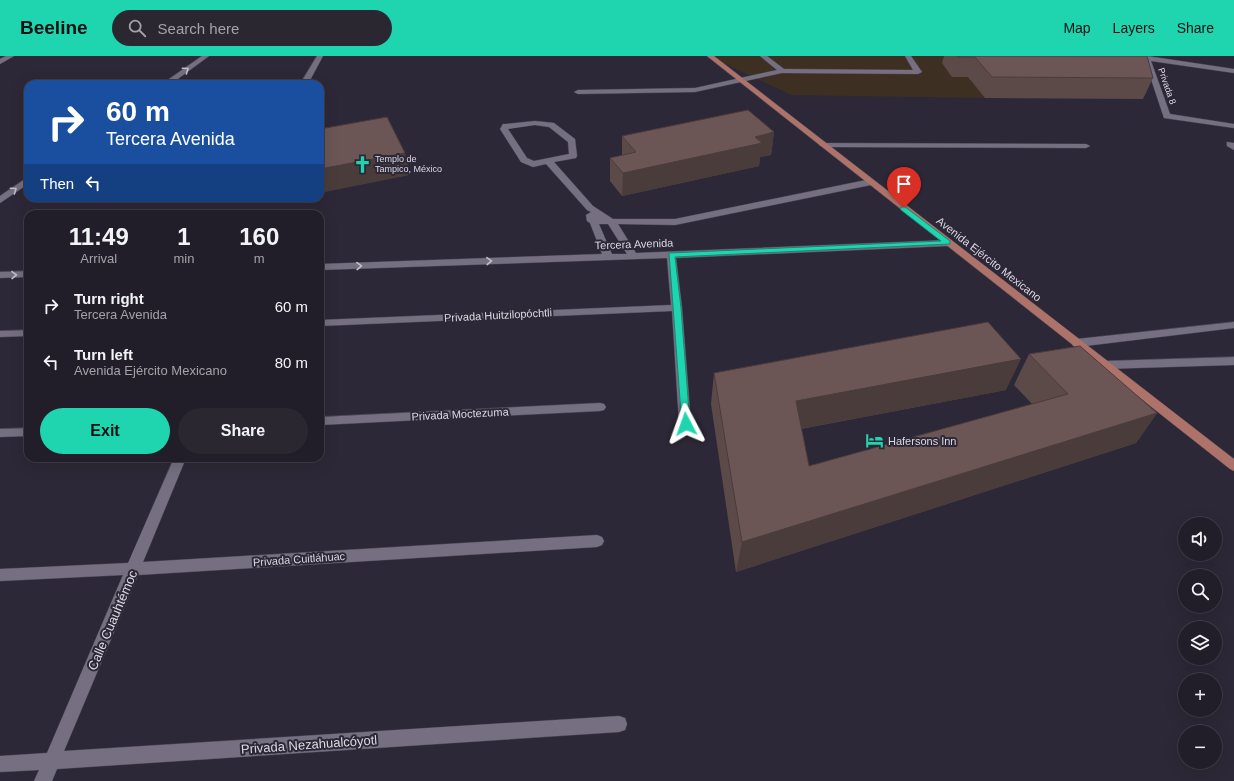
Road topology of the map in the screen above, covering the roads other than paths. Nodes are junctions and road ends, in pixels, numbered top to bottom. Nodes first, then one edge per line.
1 (11, 56) edge
2 (206, 56) edge
3 (320, 56) edge
4 (710, 56) edge
5 (763, 56) edge
6 (908, 56) edge
7 (0, 62) edge
8 (782, 71) junction
9 (1234, 71) edge
10 (739, 79) junction
11 (172, 80) edge
12 (306, 80) edge
13 (578, 92) dead end
14 (1234, 126) edge
15 (823, 145) junction
16 (1086, 146) dead end
17 (549, 162) junction
18 (871, 182) junction
19 (24, 183) edge
20 (0, 200) edge
21 (590, 208) junction
22 (611, 220) junction
23 (592, 221) junction
24 (948, 243) junction
25 (671, 255) junction
26 (633, 256) junction
27 (608, 257) junction
28 (324, 267) edge
29 (24, 274) edge
30 (0, 275) edge
31 (677, 308) junction
32 (324, 323) edge
33 (1234, 325) edge
34 (24, 333) edge
35 (0, 334) edge
36 (1077, 343) junction
37 (1234, 361) edge
38 (1104, 365) junction
39 (600, 407) dead end
40 (324, 421) edge
41 (686, 424) dead end
42 (24, 432) edge
43 (0, 433) edge
44 (178, 462) edge
45 (1234, 466) edge
46 (597, 540) dead end
47 (133, 569) junction
48 (0, 575) edge
49 (619, 724) dead end
50 (52, 760) junction
51 (0, 764) edge
52 (43, 781) edge

1 - 7 street
11 -> 2 street
3 - 12 street
4 - 10 main road, Avenida Ejército Mexicano
5 - 8 street
6 - 8 street
8 - 10 street
9 - 14 street, Privada 8
10 - 13 street
10 - 15 main road, Avenida Ejército Mexicano
15 - 16 street
15 - 18 main road, Avenida Ejército Mexicano
17 - 17 street
17 - 21 street
18 - 22 street
18 - 24 main road, Avenida Ejército Mexicano
20 -> 19 street
21 - 22 street
21 - 23 street
22 - 23 street
22 - 26 street
23 - 27 street
24 - 25 street, Tercera Avenida
24 - 36 main road, Avenida Ejército Mexicano
25 - 26 street, Tercera Avenida
25 - 31 street
26 - 27 street, Tercera Avenida
28 -> 27 street, Tercera Avenida
30 -> 29 street
31 - 32 street, Privada Huitzilopóchtli
31 - 41 street
33 - 36 street
34 - 35 street
36 - 38 main road, Avenida Ejército Mexicano
37 - 38 street
38 - 45 main road, Avenida Ejército Mexicano
39 - 40 street, Privada Moctezuma
42 - 43 street
44 - 47 street, Calle Cuauhtémoc
46 - 47 street, Privada Cuitláhuac
47 - 48 street, Privada Cuitláhuac
47 - 50 street, Calle Cuauhtémoc
49 - 50 street, Privada Nezahualcóyotl
50 - 51 street, Privada Nezahualcóyotl
50 - 52 street, Calle Cuauhtémoc

